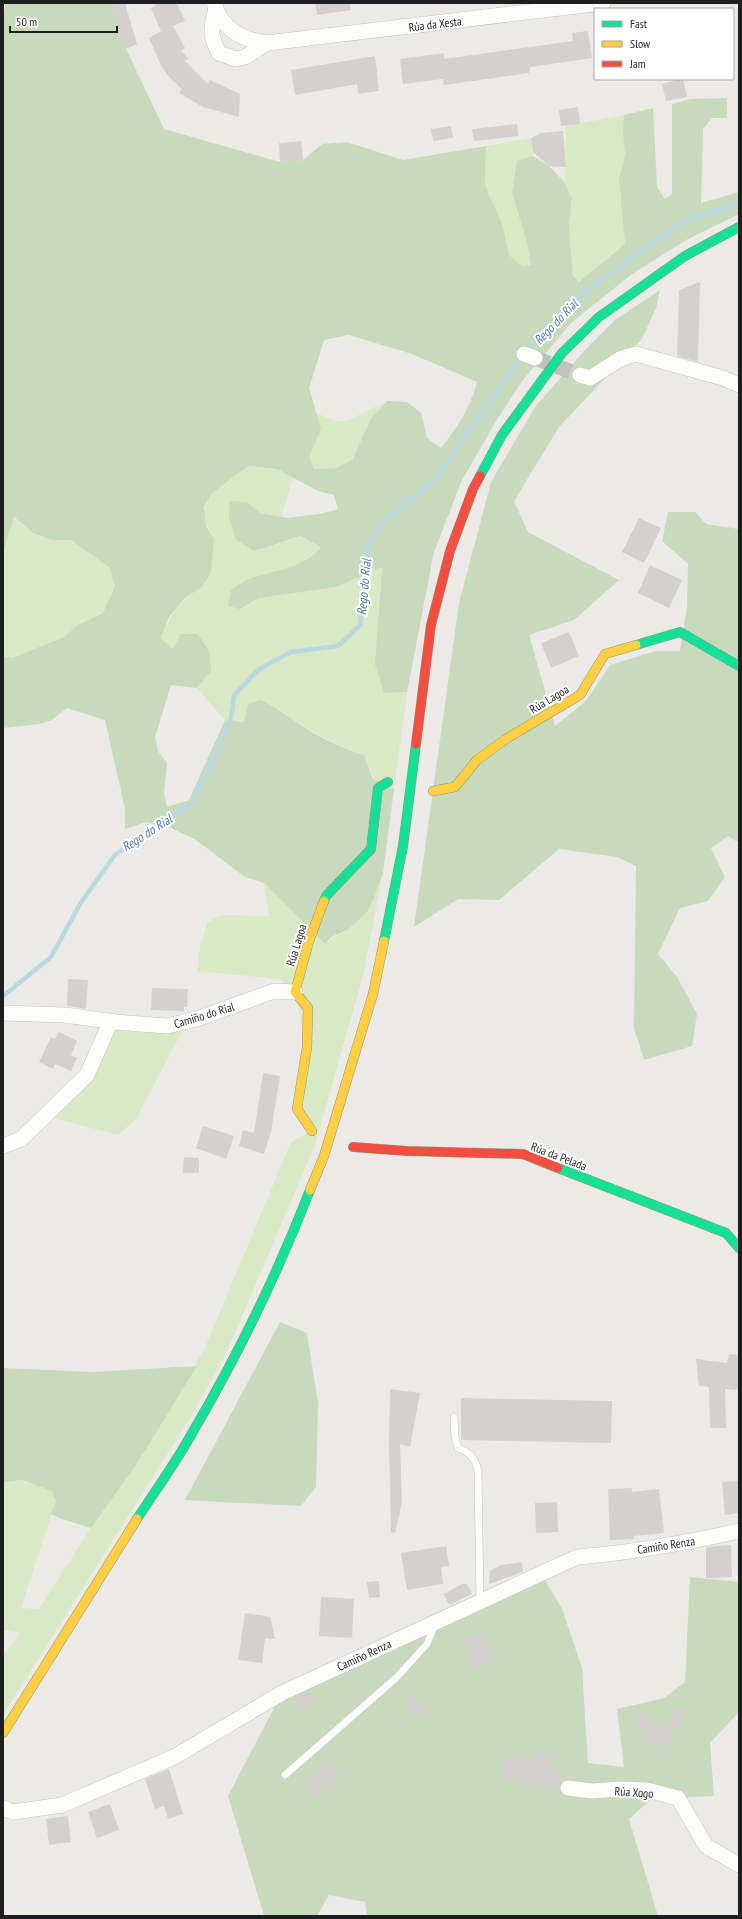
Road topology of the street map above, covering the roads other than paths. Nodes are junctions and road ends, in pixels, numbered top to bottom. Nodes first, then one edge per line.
1 (603, 3) edge
2 (215, 6) edge
3 (267, 43) junction
4 (739, 227) edge
5 (580, 375) tunnel mouth
6 (739, 385) edge
7 (739, 666) edge
8 (388, 782) dead end
9 (433, 792) dead end
10 (295, 992) junction
11 (3, 1013) edge
12 (111, 1021) junction
13 (312, 1131) dead end
14 (3, 1146) edge
15 (353, 1147) dead end
16 (739, 1248) edge
17 (454, 1417) dead end
18 (739, 1531) edge
19 (480, 1602) junction
20 (435, 1622) junction
21 (3, 1733) edge
22 (285, 1775) dead end
23 (568, 1788) dead end
24 (3, 1808) edge
25 (739, 1865) edge

1 - 3 street, Rúa da Xesta
2 - 3 street, Rúa da Xesta
2 - 3 street, Rúa da Xesta
4 - 21 main road
5 - 6 street
7 - 9 main road, Rúa Lagoa
8 - 10 main road, Rúa Lagoa
10 - 12 street, Camiño do Rial
10 - 13 main road
11 - 12 street, Camiño do Rial
12 - 14 street
15 - 16 main road, Rúa da Pelada
17 - 19 lane
18 - 19 street, Camiño Renza
19 - 20 street, Camiño Renza
20 - 22 lane
20 - 24 street, Camiño Renza
23 - 25 street, Rúa Xogo

